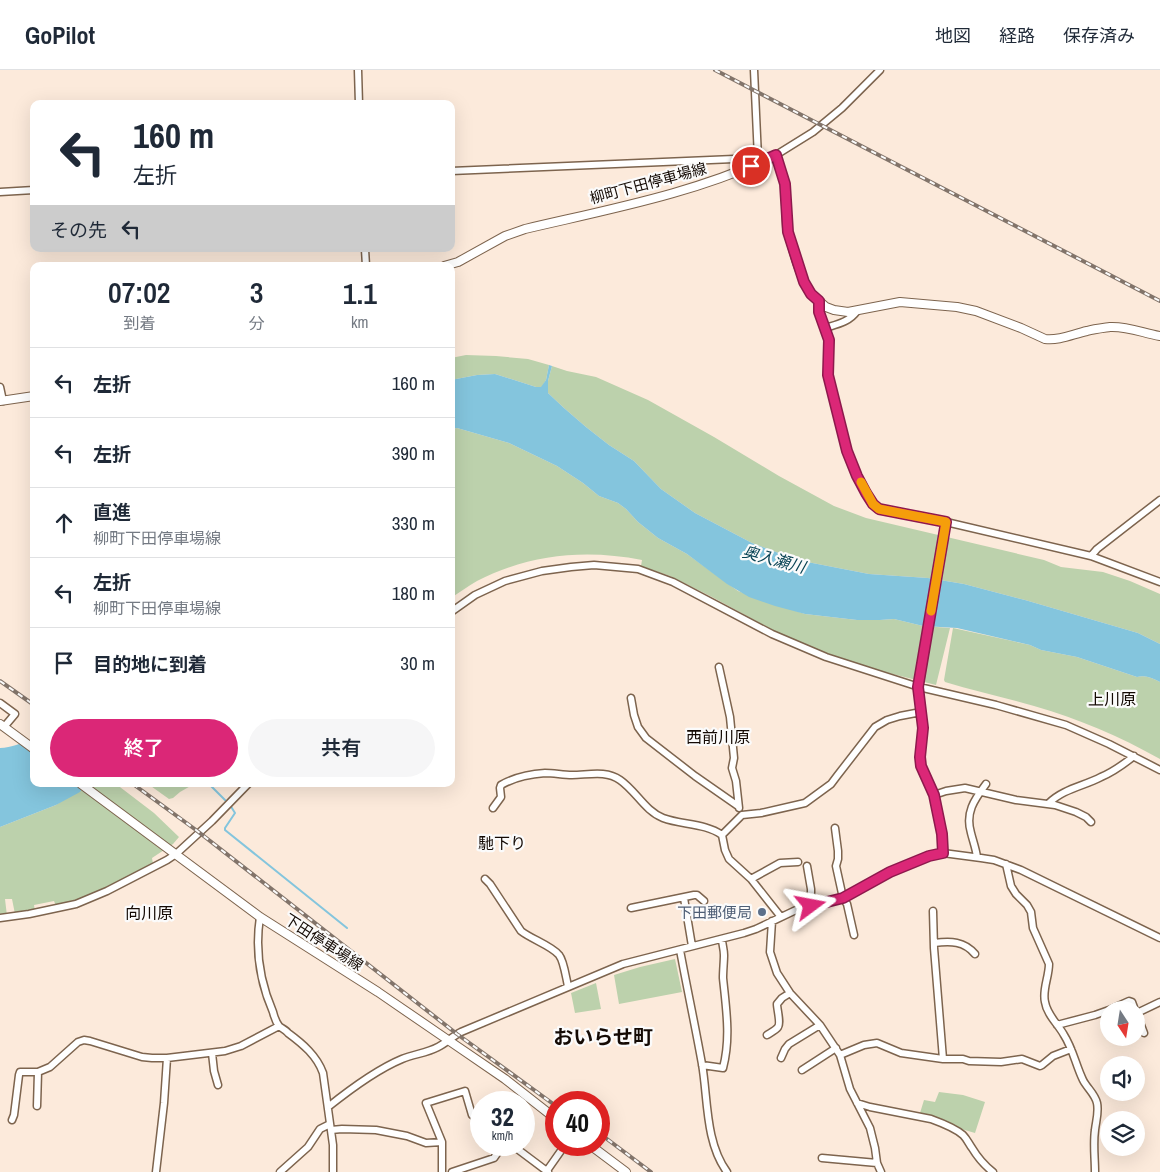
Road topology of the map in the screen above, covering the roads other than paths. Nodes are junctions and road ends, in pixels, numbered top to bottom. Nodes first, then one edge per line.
1 (358, 70) edge
2 (754, 70) edge
3 (880, 70) edge
4 (359, 100) edge
5 (776, 155) junction
6 (760, 160) junction
7 (455, 171) edge
8 (30, 190) edge
9 (0, 192) edge
10 (455, 263) edge
11 (819, 301) junction
12 (857, 311) junction
13 (825, 328) junction
14 (1160, 336) edge
15 (0, 387) edge
16 (30, 397) edge
17 (2, 401) edge
18 (1160, 500) edge
19 (945, 525) junction
20 (1091, 556) junction
21 (1160, 582) edge
22 (455, 609) edge
23 (719, 667) dead end
24 (919, 685) junction
25 (631, 698) dead end
26 (0, 703) edge
27 (921, 712) junction
28 (3, 727) edge
29 (30, 746) edge
30 (1134, 756) junction
31 (1160, 770) edge
32 (986, 784) dead end
33 (85, 787) edge
34 (245, 787) edge
35 (980, 791) junction
36 (934, 795) junction
37 (1049, 803) junction
38 (738, 806) junction
39 (493, 808) dead end
40 (740, 817) junction
41 (1091, 822) dead end
42 (835, 828) dead end
43 (722, 835) junction
44 (175, 853) junction
45 (943, 853) junction
46 (977, 857) junction
47 (798, 862) dead end
48 (1006, 864) junction
49 (807, 866) dead end
50 (485, 879) dead end
51 (751, 879) junction
52 (684, 898) junction
53 (843, 898) junction
54 (704, 901) dead end
55 (811, 906) junction
56 (631, 908) dead end
57 (934, 911) dead end
58 (260, 917) junction
59 (781, 917) junction
60 (0, 918) edge
61 (772, 922) junction
62 (854, 935) dead end
63 (1160, 938) edge
64 (722, 939) junction
65 (934, 943) junction
66 (692, 946) junction
67 (680, 950) junction
68 (976, 954) dead end
69 (568, 986) junction
70 (790, 993) junction
71 (1160, 1002) edge
72 (1145, 1008) edge
73 (1100, 1013) edge
74 (820, 1025) junction
75 (1057, 1025) junction
76 (279, 1026) junction
77 (767, 1035) dead end
78 (448, 1040) junction
79 (836, 1048) junction
80 (1071, 1048) junction
81 (212, 1053) junction
82 (840, 1055) junction
83 (167, 1058) junction
84 (781, 1058) dead end
85 (943, 1058) junction
86 (702, 1064) junction
87 (802, 1070) dead end
88 (38, 1072) junction
89 (218, 1085) dead end
90 (857, 1103) junction
91 (37, 1106) dead end
92 (328, 1106) junction
93 (470, 1109) edge
94 (545, 1110) edge
95 (12, 1120) dead end
96 (330, 1127) junction
97 (442, 1142) junction
98 (495, 1156) edge
99 (526, 1156) edge
100 (558, 1156) edge
101 (605, 1156) edge
102 (822, 1158) dead end
103 (877, 1162) junction
104 (156, 1172) edge
105 (280, 1172) edge
106 (333, 1172) edge
107 (442, 1172) edge
108 (452, 1172) edge
109 (547, 1172) edge
110 (626, 1172) edge
111 (726, 1172) edge
112 (881, 1172) edge
113 (993, 1172) edge
114 (1095, 1172) edge

1 - 4 street
2 - 6 street
3 - 5 street
5 - 6 main road, 柳町下田停車場線
5 - 11 main road
6 - 7 street
6 - 10 main road, 柳町下田停車場線
8 - 9 street
11 - 12 main road
11 - 13 street
12 - 13 street
12 - 14 main road
13 - 19 street
15 - 17 street
16 - 17 main road
18 - 20 street
19 - 20 street
19 - 24 street
20 - 21 street
22 - 24 street
23 - 38 street
24 - 27 street
24 - 30 street
25 - 38 street
26 - 28 street
27 - 36 street
27 - 40 street
28 - 29 main road
30 - 31 street
30 - 37 street
32 - 35 street
33 - 44 main road, 下田停車場線
34 - 44 street
35 - 36 street
35 - 37 street
35 - 46 street
36 - 45 street
37 - 41 street
38 - 40 street
39 - 43 street
40 - 43 street
42 - 53 street
43 - 51 street
44 - 58 main road, 下田停車場線
44 - 60 street
45 - 46 street
45 - 53 street
46 - 48 street
47 - 51 street
48 - 63 street
48 - 75 street
49 - 55 street
50 - 69 street
51 - 59 street
52 - 54 street
52 - 56 street
52 - 66 street
53 - 55 street
53 - 62 street
55 - 59 street
57 - 65 street
58 - 76 street
58 - 78 main road, 下田停車場線
59 - 61 street
61 - 64 street
61 - 70 street
64 - 66 street
64 - 86 street
65 - 68 street
65 - 85 street
66 - 67 street
67 - 69 street
67 - 86 street
69 - 78 street
70 - 74 street
70 - 77 street
71 - 72 street
73 - 75 street
74 - 79 street
74 - 84 street
75 - 80 street
76 - 81 street
76 - 92 street
78 - 92 street
78 - 94 main road, 下田停車場線
79 - 82 street
79 - 87 street
80 - 85 street
80 - 114 street
81 - 83 street
81 - 89 street
82 - 85 street
82 - 90 street
83 - 88 street
83 - 104 street
86 - 111 street
88 - 91 street
88 - 95 street
90 - 103 street
90 - 113 street
92 - 96 street
93 - 97 street
96 - 97 street
96 - 105 street
96 - 106 street
97 - 107 street
98 - 108 street
99 - 109 street
100 - 109 street
101 - 110 main road
102 - 103 street
103 - 112 street

